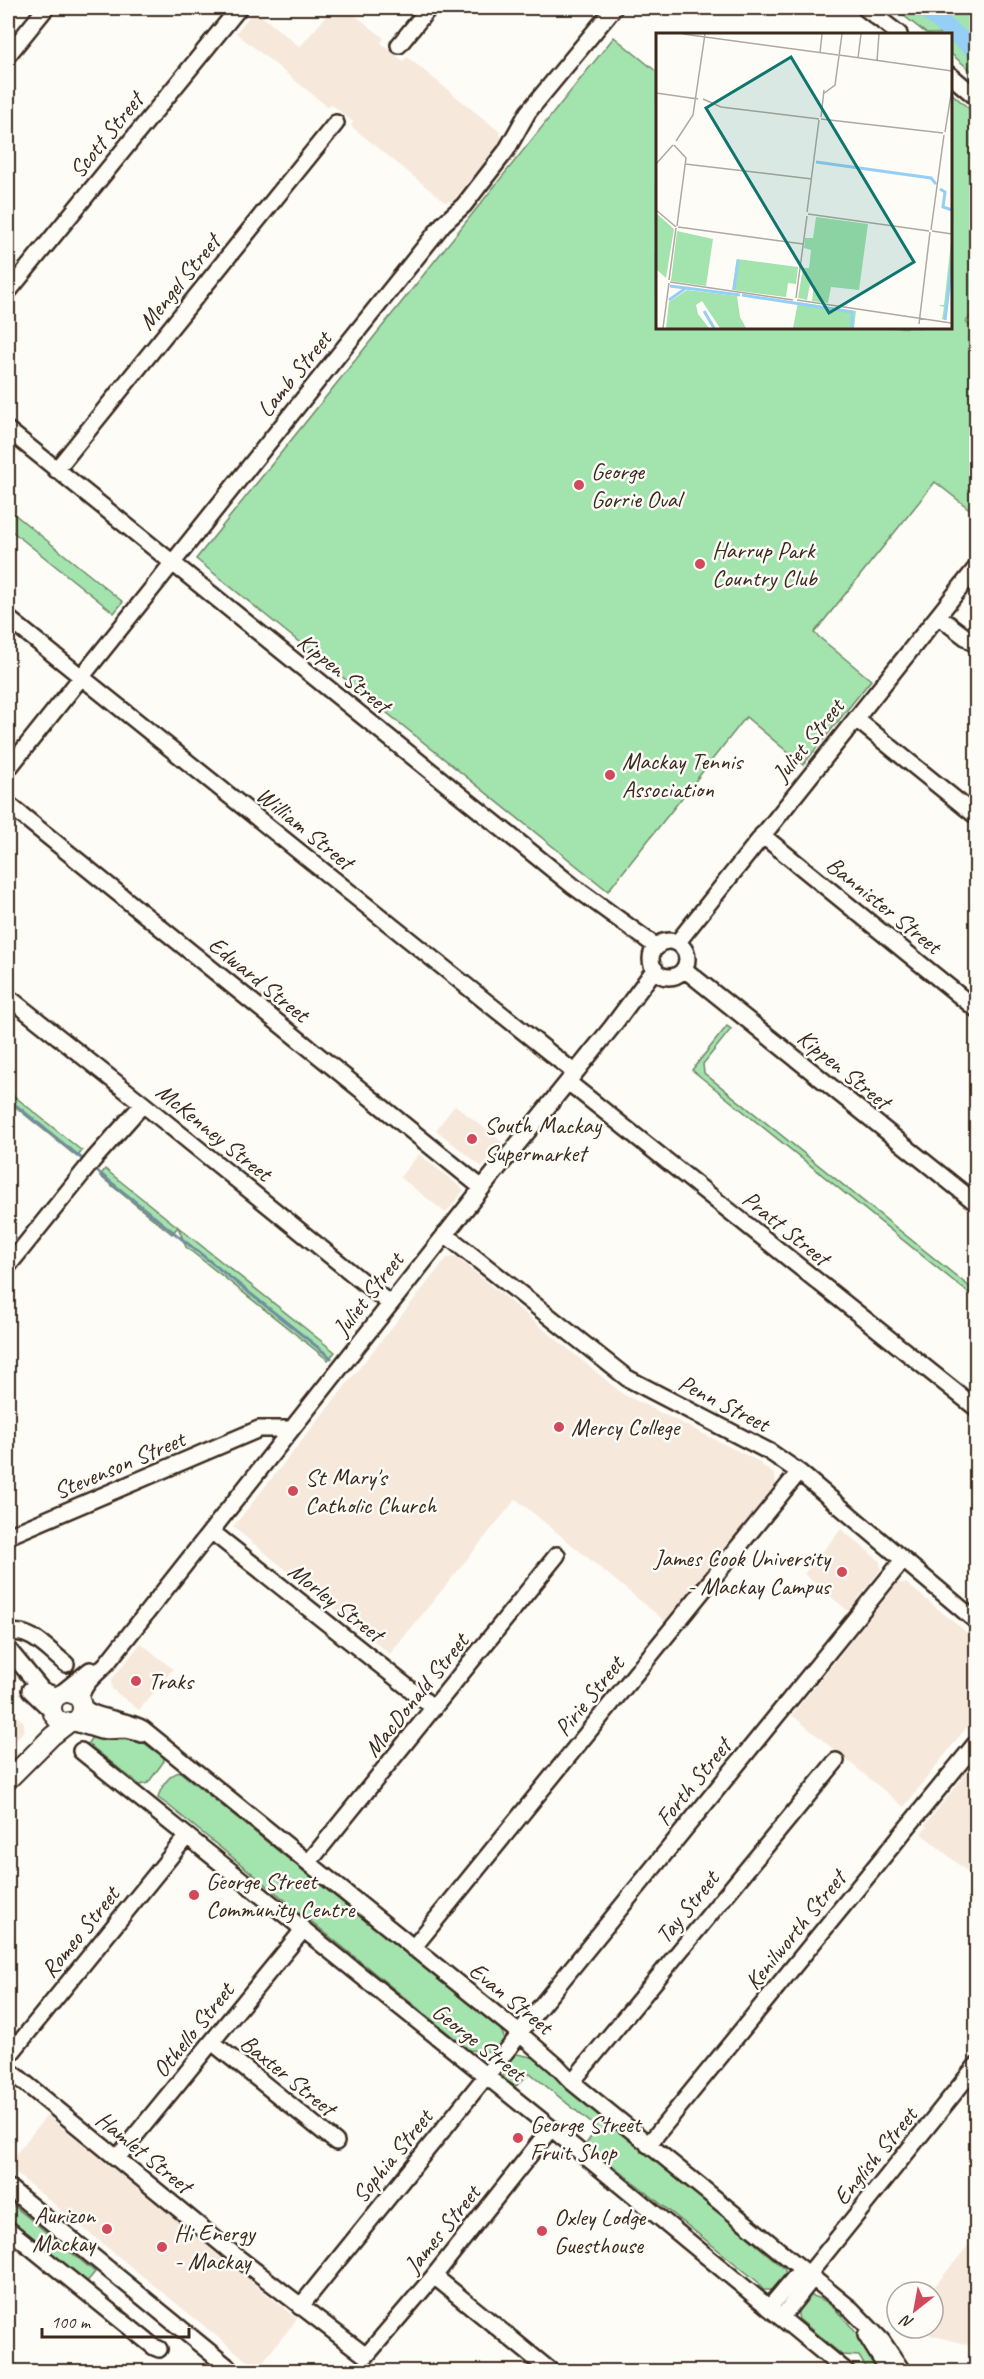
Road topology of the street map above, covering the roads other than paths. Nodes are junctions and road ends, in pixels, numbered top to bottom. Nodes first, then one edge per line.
1 (46, 8) edge
2 (429, 8) edge
3 (614, 8) edge
4 (865, 8) edge
5 (232, 10) edge
6 (897, 33) edge
7 (399, 45) dead end
8 (8, 55) edge
9 (951, 76) edge
10 (976, 97) edge
11 (336, 123) dead end
12 (8, 292) edge
13 (8, 430) edge
14 (56, 470) junction
15 (172, 563) junction
16 (976, 567) edge
17 (938, 616) junction
18 (8, 618) edge
19 (976, 645) edge
20 (81, 677) junction
21 (856, 719) junction
22 (8, 769) edge
23 (8, 804) edge
24 (976, 816) edge
25 (762, 835) junction
26 (677, 943) junction
27 (657, 946) junction
28 (655, 969) junction
29 (684, 969) junction
30 (8, 997) edge
31 (976, 1010) edge
32 (571, 1078) junction
33 (143, 1104) junction
34 (482, 1188) junction
35 (976, 1203) edge
36 (446, 1234) junction
37 (8, 1266) edge
38 (390, 1304) junction
39 (976, 1408) edge
40 (292, 1429) junction
41 (248, 1434) junction
42 (275, 1450) junction
43 (799, 1472) junction
44 (211, 1531) junction
45 (8, 1536) edge
46 (557, 1555) dead end
47 (903, 1560) junction
48 (976, 1621) edge
49 (8, 1634) edge
50 (118, 1648) junction
51 (10, 1653) edge
52 (66, 1664) dead end
53 (81, 1703) junction
54 (55, 1704) junction
55 (434, 1708) junction
56 (71, 1722) junction
57 (156, 1739) junction
58 (976, 1743) edge
59 (81, 1751) dead end
60 (836, 1761) dead end
61 (8, 1773) edge
62 (8, 1780) edge
63 (188, 1836) junction
64 (309, 1862) junction
65 (303, 1930) junction
66 (413, 1948) junction
67 (519, 2033) junction
68 (212, 2042) junction
69 (8, 2057) edge
70 (976, 2066) edge
71 (8, 2069) edge
72 (485, 2075) junction
73 (572, 2082) junction
74 (551, 2128) junction
75 (336, 2142) dead end
76 (648, 2145) junction
77 (117, 2158) junction
78 (8, 2187) edge
79 (8, 2229) edge
80 (807, 2275) junction
81 (434, 2276) junction
82 (300, 2307) junction
83 (775, 2313) junction
84 (159, 2349) dead end
85 (366, 2356) joint
86 (895, 2370) edge
87 (234, 2372) edge
88 (552, 2372) edge
89 (847, 2372) edge

1 - 8 street
2 - 7 street
3 - 15 street, Lamb Street
4 - 6 street
5 - 12 street, Scott Street
9 - 10 street
11 - 14 street, Mengel Street
13 - 14 street, Kippen Street
14 - 15 street, Kippen Street
15 - 20 street, Lamb Street
15 - 27 street, Kippen Street
16 - 17 street, Juliet Street
17 - 19 street
17 - 21 street, Juliet Street
18 - 20 street, William Street
20 - 22 street, Lamb Street
20 - 32 street, William Street
21 - 24 street
21 - 25 street, Juliet Street
23 - 34 street, Edward Street
25 - 26 street, Juliet Street
25 - 31 street, Bannister Street
26 - 27 street
26 - 29 street
27 - 28 street
28 - 29 street
28 - 32 street, Juliet Street
29 - 35 street, Kippen Street
30 - 33 street, McKenney Street
32 - 34 street, Juliet Street
32 - 39 street, Pratt Street
33 - 37 street
33 - 38 street, McKenney Street
34 - 36 street, Juliet Street
36 - 38 street, Juliet Street
36 - 43 street, Penn Street
38 - 40 street, Juliet Street
40 - 41 street, Stevenson Street
40 - 42 street, Juliet Street
41 - 42 street
41 - 45 street, Stevenson Street
42 - 44 street, Juliet Street
43 - 47 street, Penn Street
43 - 66 street, Pirie Street
44 - 50 street, Juliet Street
44 - 55 street, Morley Street
46 - 55 street, MacDonald Street
47 - 48 street, Penn Street
47 - 67 street, Forth Street
49 - 52 street
50 - 53 street, Juliet Street
50 - 54 street, Juliet Street
51 - 54 street
53 - 54 main road
53 - 56 main road
53 - 57 street, Evan Street
54 - 56 main road
54 - 61 main road, Juliet Street
55 - 64 street, MacDonald Street
56 - 57 street, Evan Street
56 - 62 main road
57 - 64 street, Evan Street
58 - 76 street, Kenilworth Street
59 - 63 street, George Street
60 - 73 street, Tay Street
63 - 65 street, George Street
63 - 69 street, Romeo Street
64 - 66 street, Evan Street
65 - 68 street, Othello Street
65 - 72 street, George Street
66 - 67 street, Evan Street
67 - 72 street, Sophia Street
67 - 73 street, Evan Street
68 - 75 street, Baxter Street
68 - 77 street, Othello Street
70 - 80 street, English Street
71 - 77 street, Hamlet Street
72 - 74 street, George Street
72 - 82 street, Sophia Street
73 - 76 street, Evan Street
74 - 81 street, James Street
74 - 83 street, George Street
76 - 80 street, Evan Street
77 - 82 street, Hamlet Street
78 - 87 street
79 - 84 street
80 - 83 street, English Street
80 - 86 street, Evan Street
81 - 85 street, James Street
81 - 88 street
82 - 85 street, Hamlet Street
83 - 89 street, George Street

